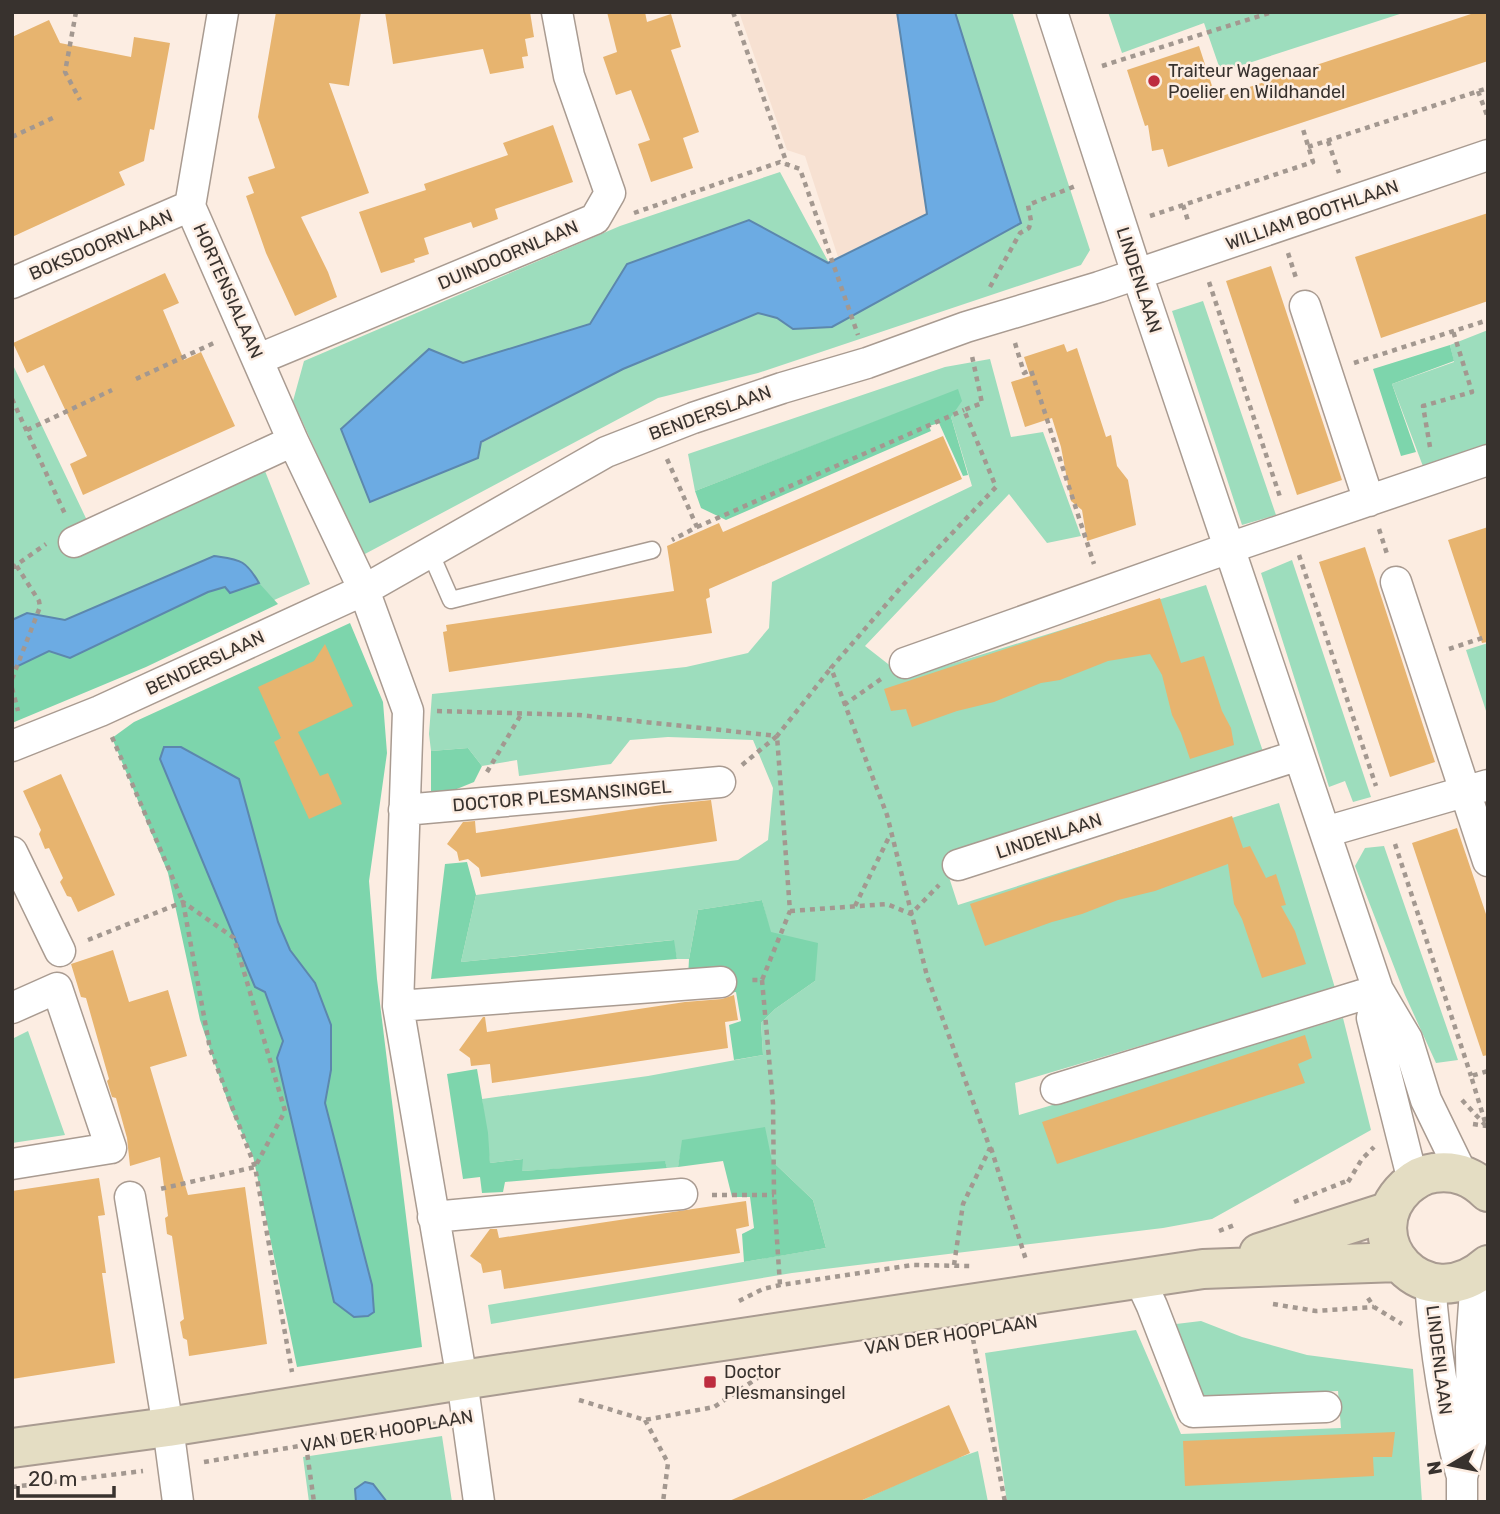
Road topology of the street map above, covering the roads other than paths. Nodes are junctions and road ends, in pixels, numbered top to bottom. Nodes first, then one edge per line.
1 (223, 12) edge
2 (557, 12) edge
3 (1052, 12) edge
4 (1488, 155) edge
5 (190, 206) junction
6 (1137, 274) junction
7 (12, 283) edge
8 (1304, 306) road end
9 (259, 359) junction
10 (293, 441) junction
11 (1488, 460) edge
12 (1369, 501) junction
13 (74, 542) road end
14 (1229, 548) junction
15 (652, 550) road end
16 (430, 552) junction
17 (1396, 582) road end
18 (364, 590) junction
19 (905, 663) road end
20 (12, 746) edge
21 (1299, 755) junction
22 (720, 782) road end
23 (1476, 789) edge
24 (404, 810) junction
25 (1325, 832) junction
26 (12, 852) edge
27 (1488, 861) edge
28 (958, 865) road end
29 (60, 951) road end
30 (721, 982) road end
31 (1378, 990) junction
32 (398, 1006) junction
33 (12, 1008) edge
34 (1056, 1089) dead end
35 (12, 1164) edge
36 (1413, 1181) junction
37 (1475, 1183) edge
38 (681, 1194) road end
39 (130, 1196) road end
40 (1390, 1211) junction
41 (433, 1217) junction
42 (1399, 1262) junction
43 (1203, 1269) junction
44 (1482, 1271) edge
45 (1139, 1279) junction
46 (1430, 1283) junction
47 (462, 1380) junction
48 (1326, 1407) dead end
49 (168, 1427) junction
50 (12, 1448) edge
51 (1462, 1489) edge
52 (178, 1502) edge
53 (479, 1502) edge

1 - 5 street, HORTENSIALAAN
2 - 9 street, DUINDOORNLAAN
3 - 6 street, LINDENLAAN
4 - 6 street, WILLIAM BOOTHLAAN
5 - 7 street, BOKSDOORNLAAN
5 - 9 street, HORTENSIALAAN
6 - 14 street, LINDENLAAN
6 - 16 street, BENDERSLAAN
8 - 12 street
9 - 10 street, HORTENSIALAAN
10 - 13 street
10 - 18 street, HORTENSIALAAN
11 - 12 street
12 - 14 street
14 - 19 street
14 - 21 street, LINDENLAAN
15 - 16 lane
16 - 18 street, BENDERSLAAN
17 - 23 street
18 - 20 street, BENDERSLAAN
18 - 24 street
21 - 25 street, LINDENLAAN
21 - 28 street, LINDENLAAN
22 - 24 street, DOCTOR PLESMANSINGEL
23 - 25 street
23 - 27 street
24 - 32 street
25 - 31 street, LINDENLAAN
26 - 29 street
30 - 32 street
31 - 34 street
31 - 36 street, LINDENLAAN
31 - 37 street, LINDENLAAN
32 - 41 street
33 - 35 street
36 - 37 street
36 - 40 street
38 - 41 street
39 - 49 street
40 - 42 street
40 - 43 street, VAN DER HOOPLAAN
41 - 47 street
42 - 43 street, VAN DER HOOPLAAN
42 - 46 street
43 - 45 street, VAN DER HOOPLAAN
44 - 46 street
44 - 51 street, LINDENLAAN
45 - 47 street, VAN DER HOOPLAAN
45 - 48 street
46 - 51 street, LINDENLAAN
47 - 49 street, VAN DER HOOPLAAN
47 - 53 street
49 - 50 street, VAN DER HOOPLAAN
49 - 52 street

